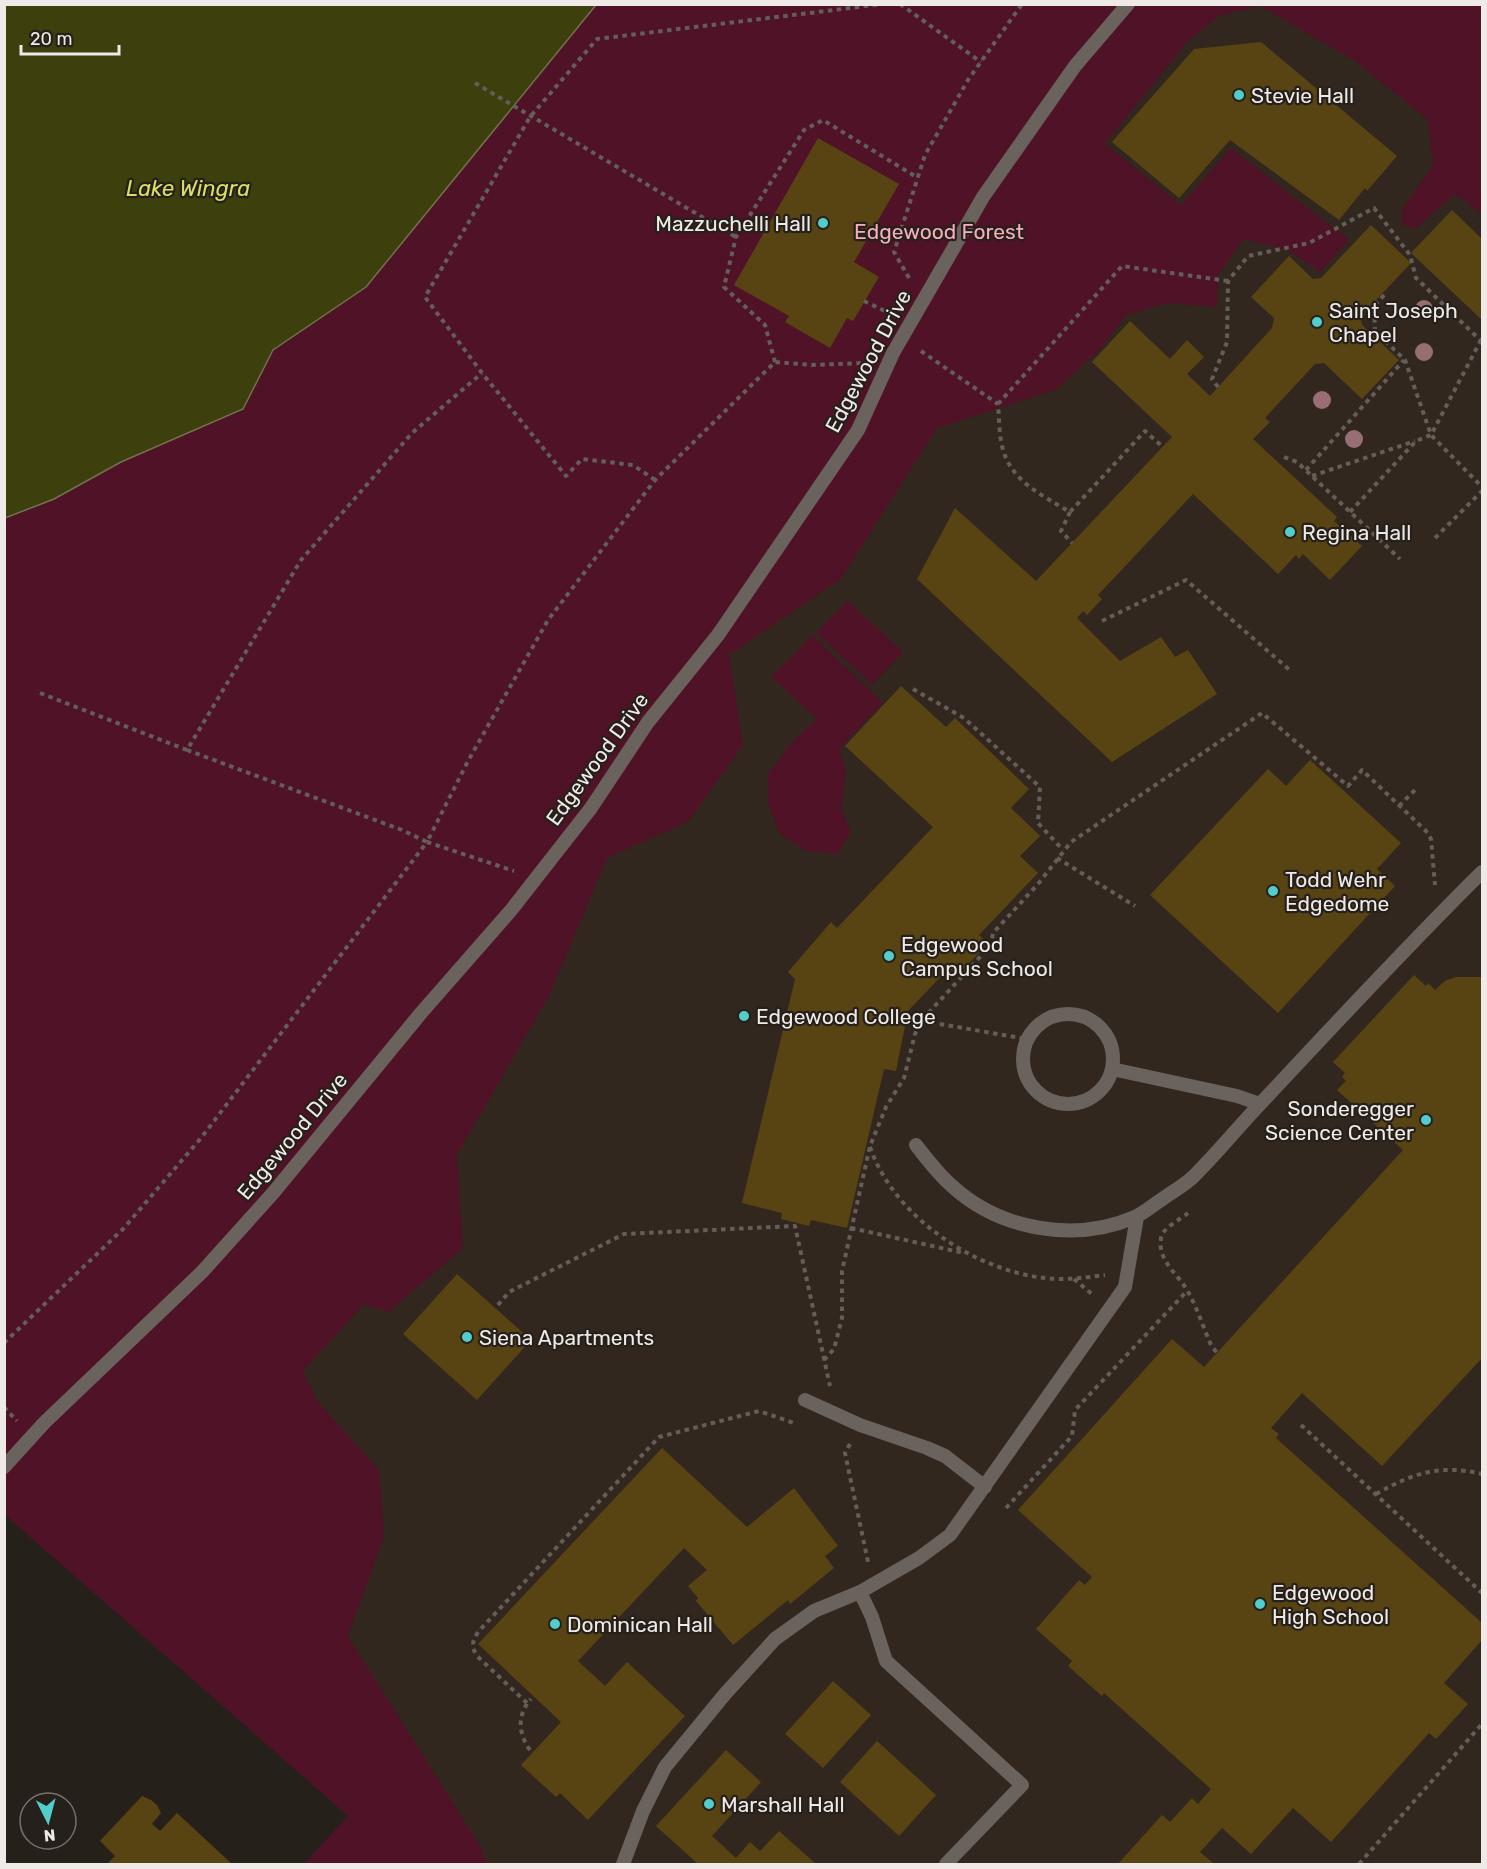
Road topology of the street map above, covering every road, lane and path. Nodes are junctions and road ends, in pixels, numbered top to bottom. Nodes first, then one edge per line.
1 (884, 4) edge
2 (900, 4) edge
3 (1022, 4) edge
4 (1128, 4) edge
5 (981, 62) junction
6 (475, 83) dead end
7 (530, 117) junction
8 (918, 178) junction
9 (736, 237) junction
10 (1228, 281) junction
11 (1384, 295) dead end
12 (923, 302) junction
13 (902, 338) junction
14 (1482, 341) edge
15 (1405, 360) junction
16 (775, 362) junction
17 (889, 363) junction
18 (482, 373) junction
19 (1218, 387) dead end
20 (998, 404) junction
21 (1431, 435) junction
22 (1416, 441) junction
23 (1163, 447) dead end
24 (1284, 457) dead end
25 (1306, 470) junction
26 (1312, 476) junction
27 (655, 480) junction
28 (1482, 489) edge
29 (1070, 512) junction
30 (1350, 512) junction
31 (1436, 538) dead end
32 (1072, 543) dead end
33 (1400, 559) dead end
34 (1102, 621) dead end
35 (1292, 672) dead end
36 (913, 689) dead end
37 (40, 693) dead end
38 (186, 750) junction
39 (1417, 788) dead end
40 (1399, 806) junction
41 (427, 842) junction
42 (1063, 850) junction
43 (1057, 858) junction
44 (1482, 872) edge
45 (534, 877) junction
46 (1448, 905) junction
47 (1135, 906) dead end
48 (921, 1021) junction
49 (1027, 1039) junction
50 (1112, 1069) junction
51 (1260, 1104) junction
52 (916, 1145) dead end
53 (1192, 1210) dead end
54 (1137, 1217) junction
55 (851, 1228) junction
56 (969, 1254) dead end
57 (1188, 1291) junction
58 (498, 1305) dead end
59 (4, 1342) edge
60 (1217, 1353) dead end
61 (824, 1360) junction
62 (830, 1386) junction
63 (840, 1391) dead end
64 (805, 1400) junction
65 (860, 1425) junction
66 (1301, 1425) dead end
67 (4, 1467) edge
68 (1482, 1474) edge
69 (985, 1487) junction
70 (1376, 1494) junction
71 (1006, 1508) dead end
72 (879, 1581) junction
73 (860, 1592) junction
74 (1482, 1593) edge
75 (531, 1699) dead end
76 (527, 1703) junction
77 (1482, 1724) edge
78 (530, 1750) dead end
79 (623, 1864) edge
80 (946, 1864) edge
81 (1359, 1864) edge

1 - 7 path
2 - 5 path
3 - 5 path
4 - 12 lane, Edgewood Drive
5 - 8 path
6 - 7 path
7 - 9 path
7 - 18 path
8 - 9 path
8 - 12 path
9 - 16 path
10 - 14 path
10 - 19 path
10 - 20 path
11 - 15 path
12 - 13 lane, Edgewood Drive
13 - 17 lane, Edgewood Drive
13 - 20 path
14 - 21 path
15 - 21 path
15 - 25 path
16 - 17 path
16 - 27 path
17 - 45 lane, Edgewood Drive
18 - 27 path
18 - 38 path
20 - 29 path
21 - 22 path
21 - 28 path
22 - 26 path
22 - 30 path
23 - 29 path
24 - 25 path
25 - 26 path
26 - 30 path
27 - 41 path
28 - 31 path
29 - 32 path
30 - 33 path
34 - 35 path
36 - 42 path
37 - 38 path
38 - 41 path
39 - 40 path
40 - 42 path
40 - 46 path
41 - 45 path
41 - 59 path
42 - 43 path
43 - 47 path
43 - 48 path
44 - 46 lane
45 - 67 lane, Edgewood Drive
46 - 51 lane
48 - 49 path
48 - 55 path
49 - 50 lane
49 - 50 lane
50 - 51 lane
51 - 54 lane
52 - 54 lane
53 - 57 path
54 - 69 lane
55 - 56 path
55 - 61 path
57 - 60 path
57 - 71 path
58 - 61 path
61 - 62 path
62 - 63 path
62 - 64 path
64 - 65 lane
64 - 76 path
65 - 69 lane
65 - 72 path
66 - 70 path
68 - 70 path
69 - 72 lane
70 - 74 path
72 - 73 lane
73 - 79 lane
73 - 80 lane
75 - 76 path
76 - 78 path
77 - 81 path

